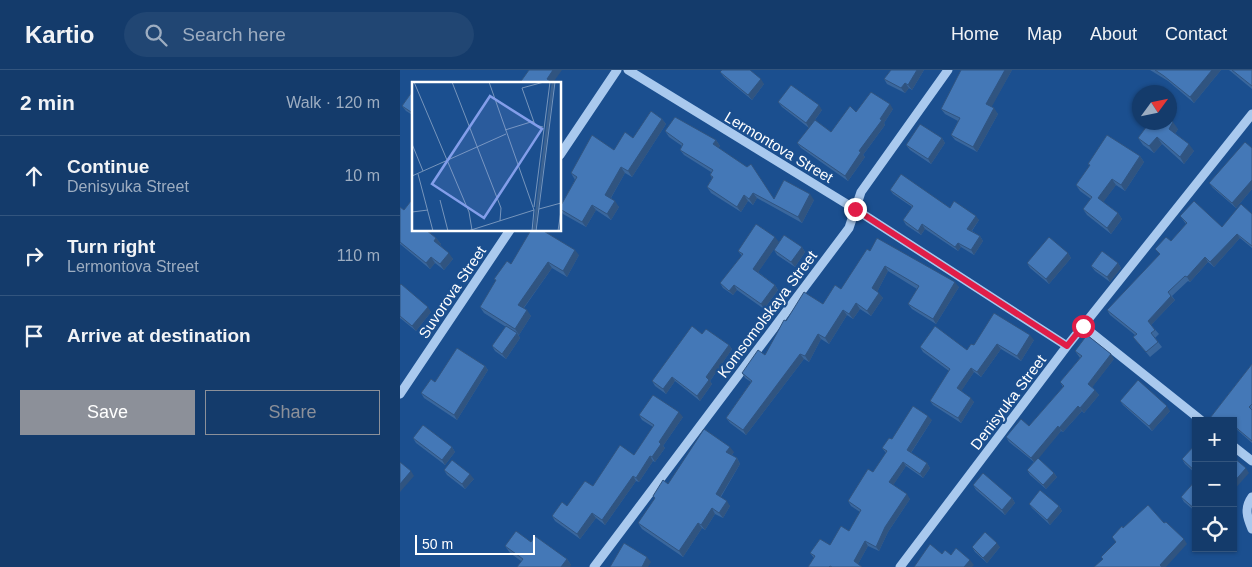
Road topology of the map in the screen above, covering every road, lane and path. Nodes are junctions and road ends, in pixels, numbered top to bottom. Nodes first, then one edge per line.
1 (617, 70) edge
2 (628, 70) edge
3 (948, 70) edge
4 (1252, 114) edge
5 (561, 154) edge
6 (855, 209) junction
7 (509, 231) edge
8 (1083, 326) junction
9 (1067, 346) junction
10 (400, 394) edge
11 (1197, 417) edge
12 (1237, 449) edge
13 (1252, 461) edge
14 (1252, 497) edge
15 (1252, 528) edge
16 (594, 567) edge
17 (900, 567) edge

1 - 5 street
2 - 6 street, Lermontova Street
3 - 6 street, Komsomolskaya Street
4 - 8 street, Denisyuka Street
6 - 9 street, Lermontova Street
6 - 16 street, Komsomolskaya Street
7 - 10 street, Suvorova Street
8 - 9 street, Denisyuka Street
8 - 11 street
9 - 17 street, Denisyuka Street
12 - 13 street
14 - 15 street

